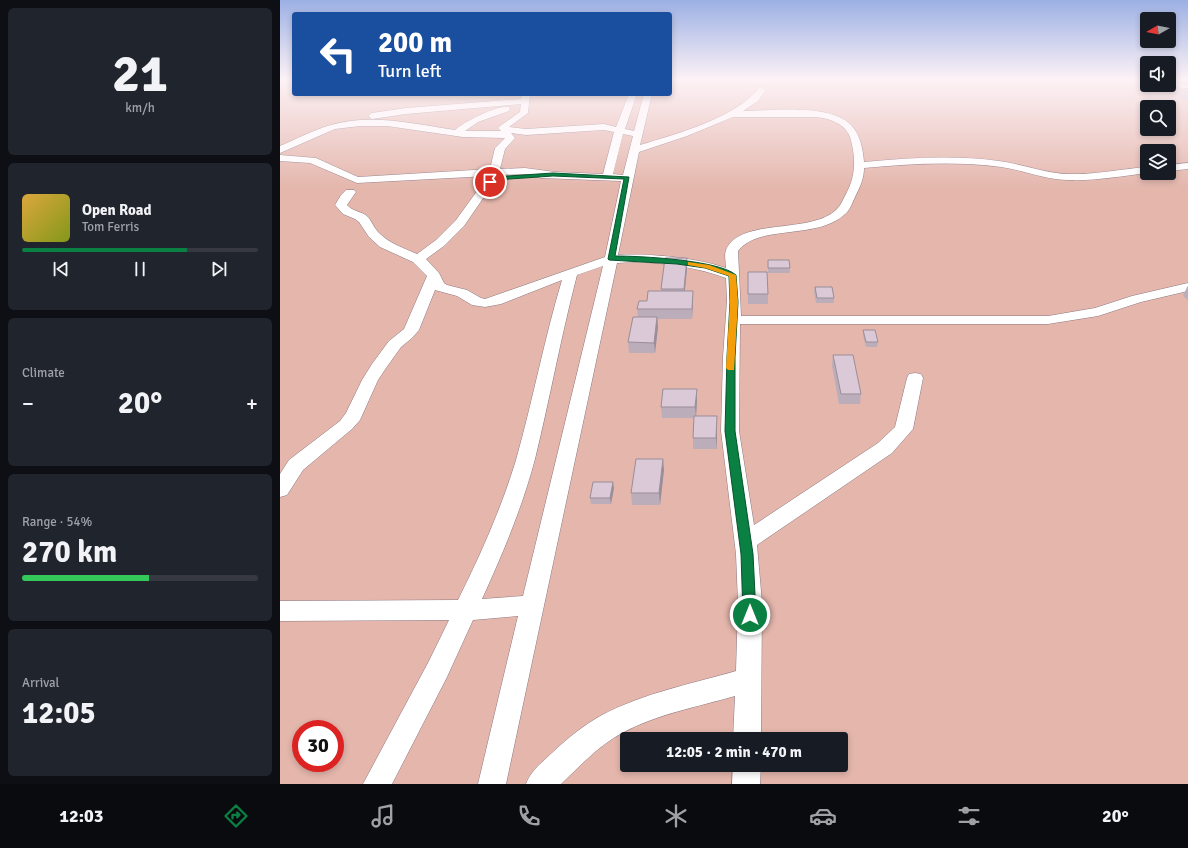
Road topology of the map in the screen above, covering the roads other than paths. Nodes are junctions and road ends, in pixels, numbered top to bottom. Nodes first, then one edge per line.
1 (376, 116) edge
2 (488, 116) edge
3 (520, 116) edge
4 (625, 116) edge
5 (643, 116) edge
6 (729, 116) edge
7 (821, 116) edge
8 (352, 124) junction
9 (544, 131) junction
10 (506, 132) junction
11 (459, 134) junction
12 (618, 134) junction
13 (605, 138) dead end
14 (578, 139) dead end
15 (636, 142) junction
16 (280, 150) edge
17 (280, 158) edge
18 (860, 165) junction
19 (1188, 166) edge
20 (1176, 167) edge
21 (1140, 171) edge
22 (494, 175) junction
23 (607, 177) junction
24 (627, 178) junction
25 (350, 192) dead end
26 (418, 259) junction
27 (611, 259) junction
28 (571, 273) junction
29 (732, 275) junction
30 (434, 276) junction
31 (1188, 287) edge
32 (732, 320) junction
33 (915, 378) dead end
34 (280, 490) edge
35 (745, 542) junction
36 (532, 605) junction
37 (466, 610) junction
38 (281, 612) edge
39 (748, 680) junction
40 (747, 732) edge
41 (747, 772) edge
42 (377, 784) edge
43 (492, 784) edge
44 (540, 784) edge
45 (746, 784) edge

1 - 8 street
2 - 11 street
3 - 10 street
4 - 12 street
5 - 15 street
6 - 15 street
7 - 18 street
8 - 11 street
8 - 16 street
9 - 10 street
9 - 12 street
9 - 14 street
10 - 11 street
10 - 22 street
12 - 13 street
12 - 15 street
12 - 23 street
15 - 24 street
17 - 22 street
18 - 21 street
18 - 29 street
19 - 20 street
22 - 23 street
22 - 26 street
23 - 24 street
24 - 27 street
25 - 26 street
26 - 30 street
27 - 28 street
27 - 29 street
27 - 36 street
28 - 30 street
28 - 37 street
29 - 32 street
30 - 34 street
31 - 32 street
32 - 35 street
33 - 35 street
35 - 39 street
36 - 37 street
36 - 43 street
37 - 38 street
37 - 42 street
39 - 40 street
39 - 44 street
41 - 45 street

